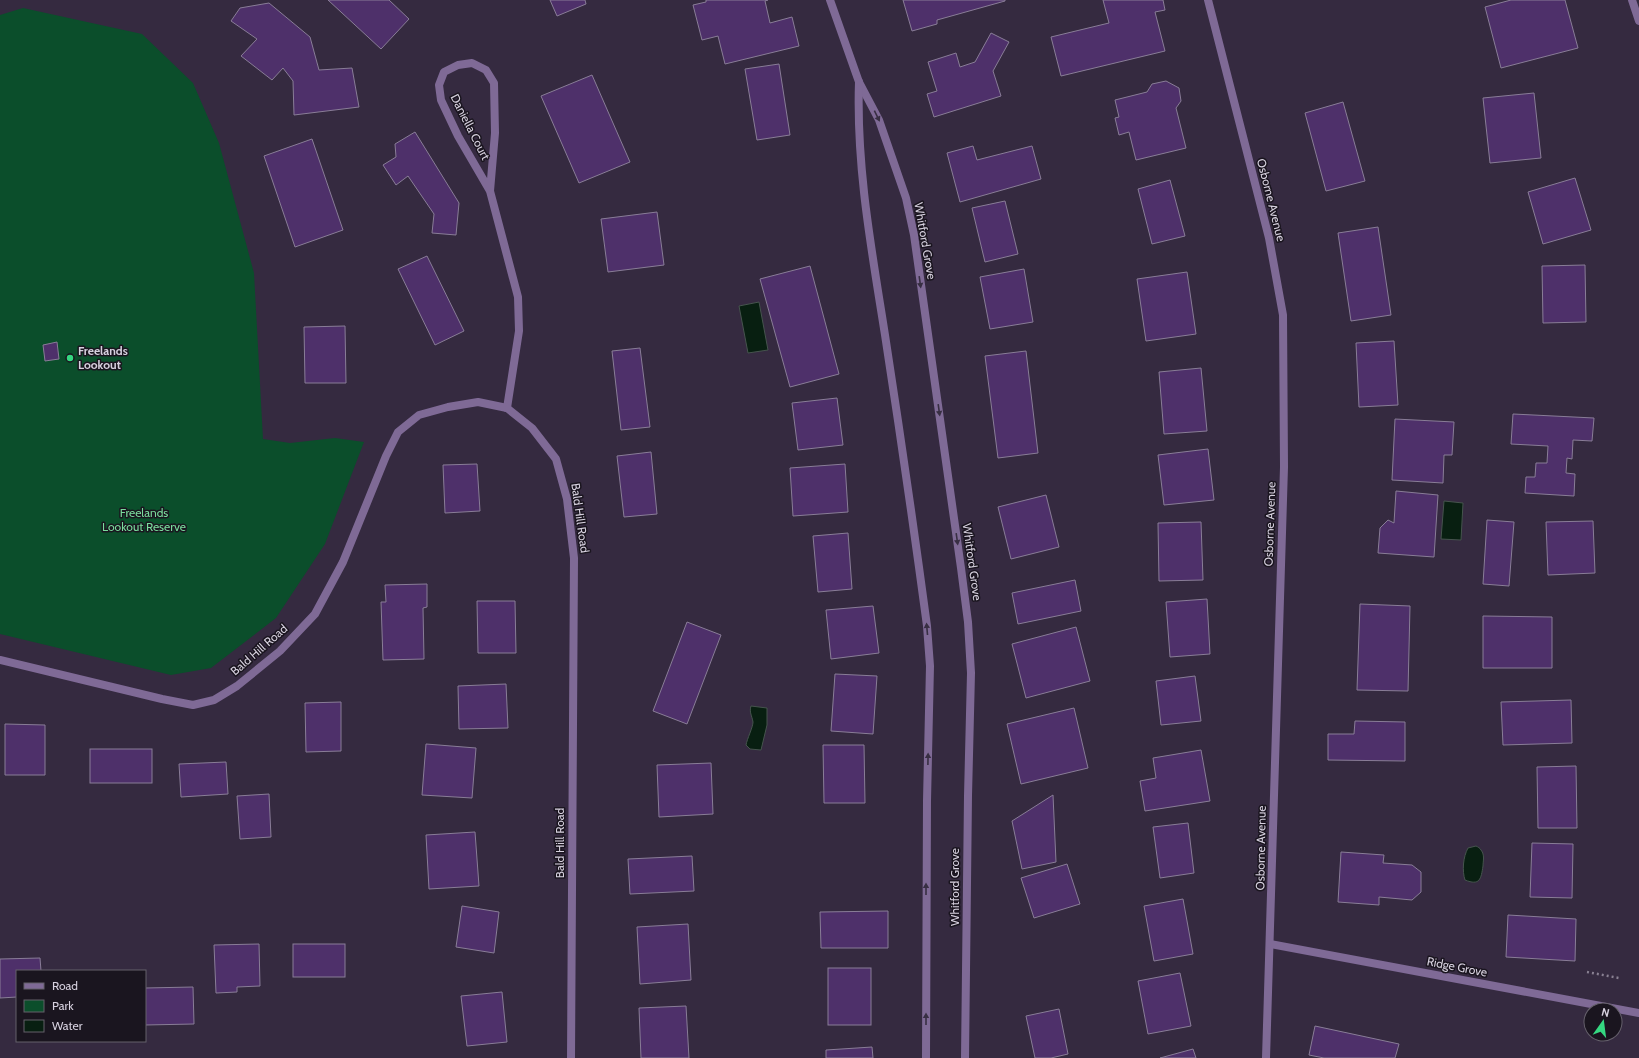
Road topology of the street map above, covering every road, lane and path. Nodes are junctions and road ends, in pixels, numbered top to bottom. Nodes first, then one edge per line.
1 (830, 0) edge
2 (1208, 0) edge
3 (1632, 0) edge
4 (1639, 21) edge
5 (858, 82) junction
6 (490, 191) junction
7 (507, 408) junction
8 (0, 660) edge
9 (1270, 944) junction
10 (1587, 972) dead end
11 (1619, 978) dead end
12 (1639, 1013) edge
13 (571, 1058) edge
14 (926, 1058) edge
15 (965, 1058) edge
16 (1266, 1058) edge

1 - 5 street, Whitford Grove
2 - 9 street, Osborne Avenue
3 - 4 street
14 -> 5 street, Whitford Grove
5 -> 15 street, Whitford Grove
6 - 6 street, Daniella Court
6 - 7 street, Daniella Court
7 - 8 street, Bald Hill Road
7 - 13 street, Bald Hill Road
9 - 12 street, Ridge Grove
9 - 16 street, Osborne Avenue
10 - 11 path

